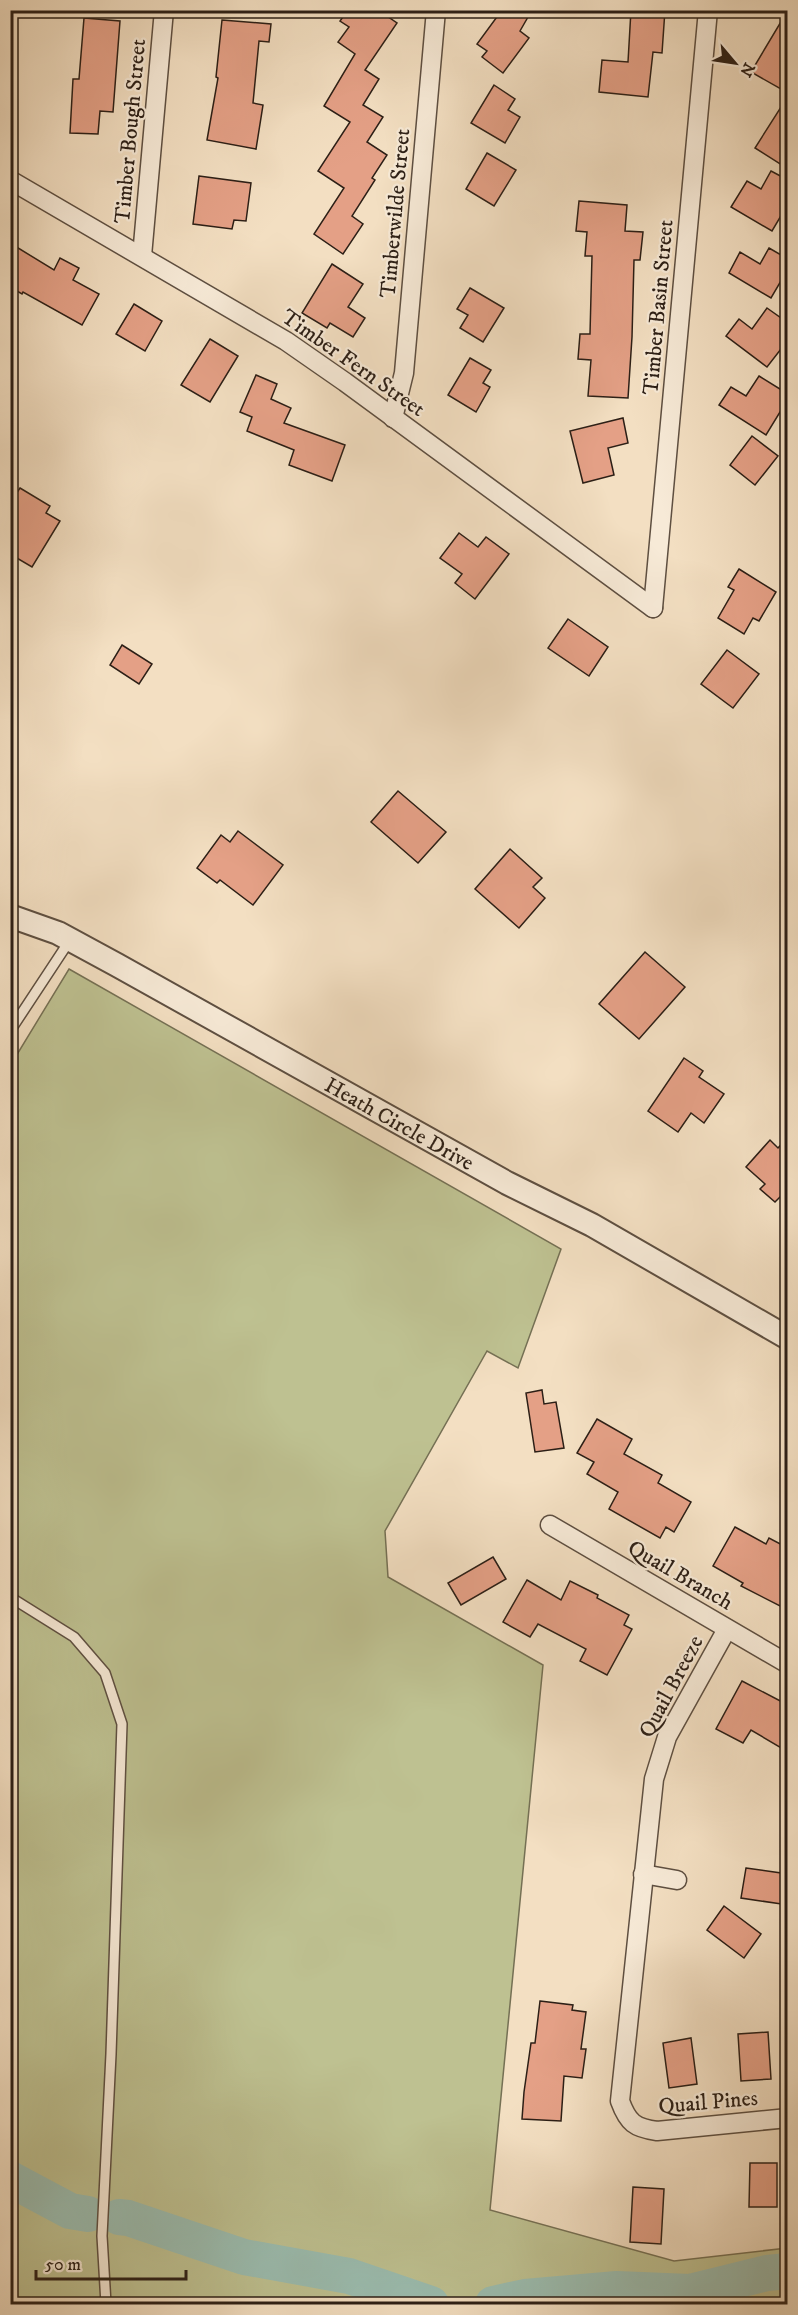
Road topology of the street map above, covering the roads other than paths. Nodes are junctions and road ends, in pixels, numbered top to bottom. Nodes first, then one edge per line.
1 (164, 10) edge
2 (436, 10) edge
3 (708, 10) edge
4 (10, 180) edge
5 (142, 255) junction
6 (393, 418) junction
7 (653, 609) joint
8 (10, 916) edge
9 (70, 940) junction
10 (10, 1031) edge
11 (788, 1338) edge
12 (550, 1525) dead end
13 (10, 1597) edge
14 (727, 1629) junction
15 (788, 1664) edge
16 (643, 1874) junction
17 (677, 1880) dead end
18 (788, 2118) edge
19 (633, 2124) joint
20 (106, 2304) edge

1 - 5 street, Timber Bough Street
2 - 6 street, Timberwilde Street
3 - 7 street, Timber Basin Street
4 - 5 street, Timber Fern Street
5 - 6 street, Timber Fern Street
6 - 7 street, Timber Fern Street
8 - 9 street, Heath Circle Drive
9 - 10 lane
9 - 11 street, Heath Circle Drive
12 - 14 street, Quail Branch
13 - 20 lane
14 - 15 street, Quail Branch
14 - 16 street, Quail Breeze
16 - 17 street
16 - 19 street, Quail Breeze
18 - 19 street, Quail Pines

